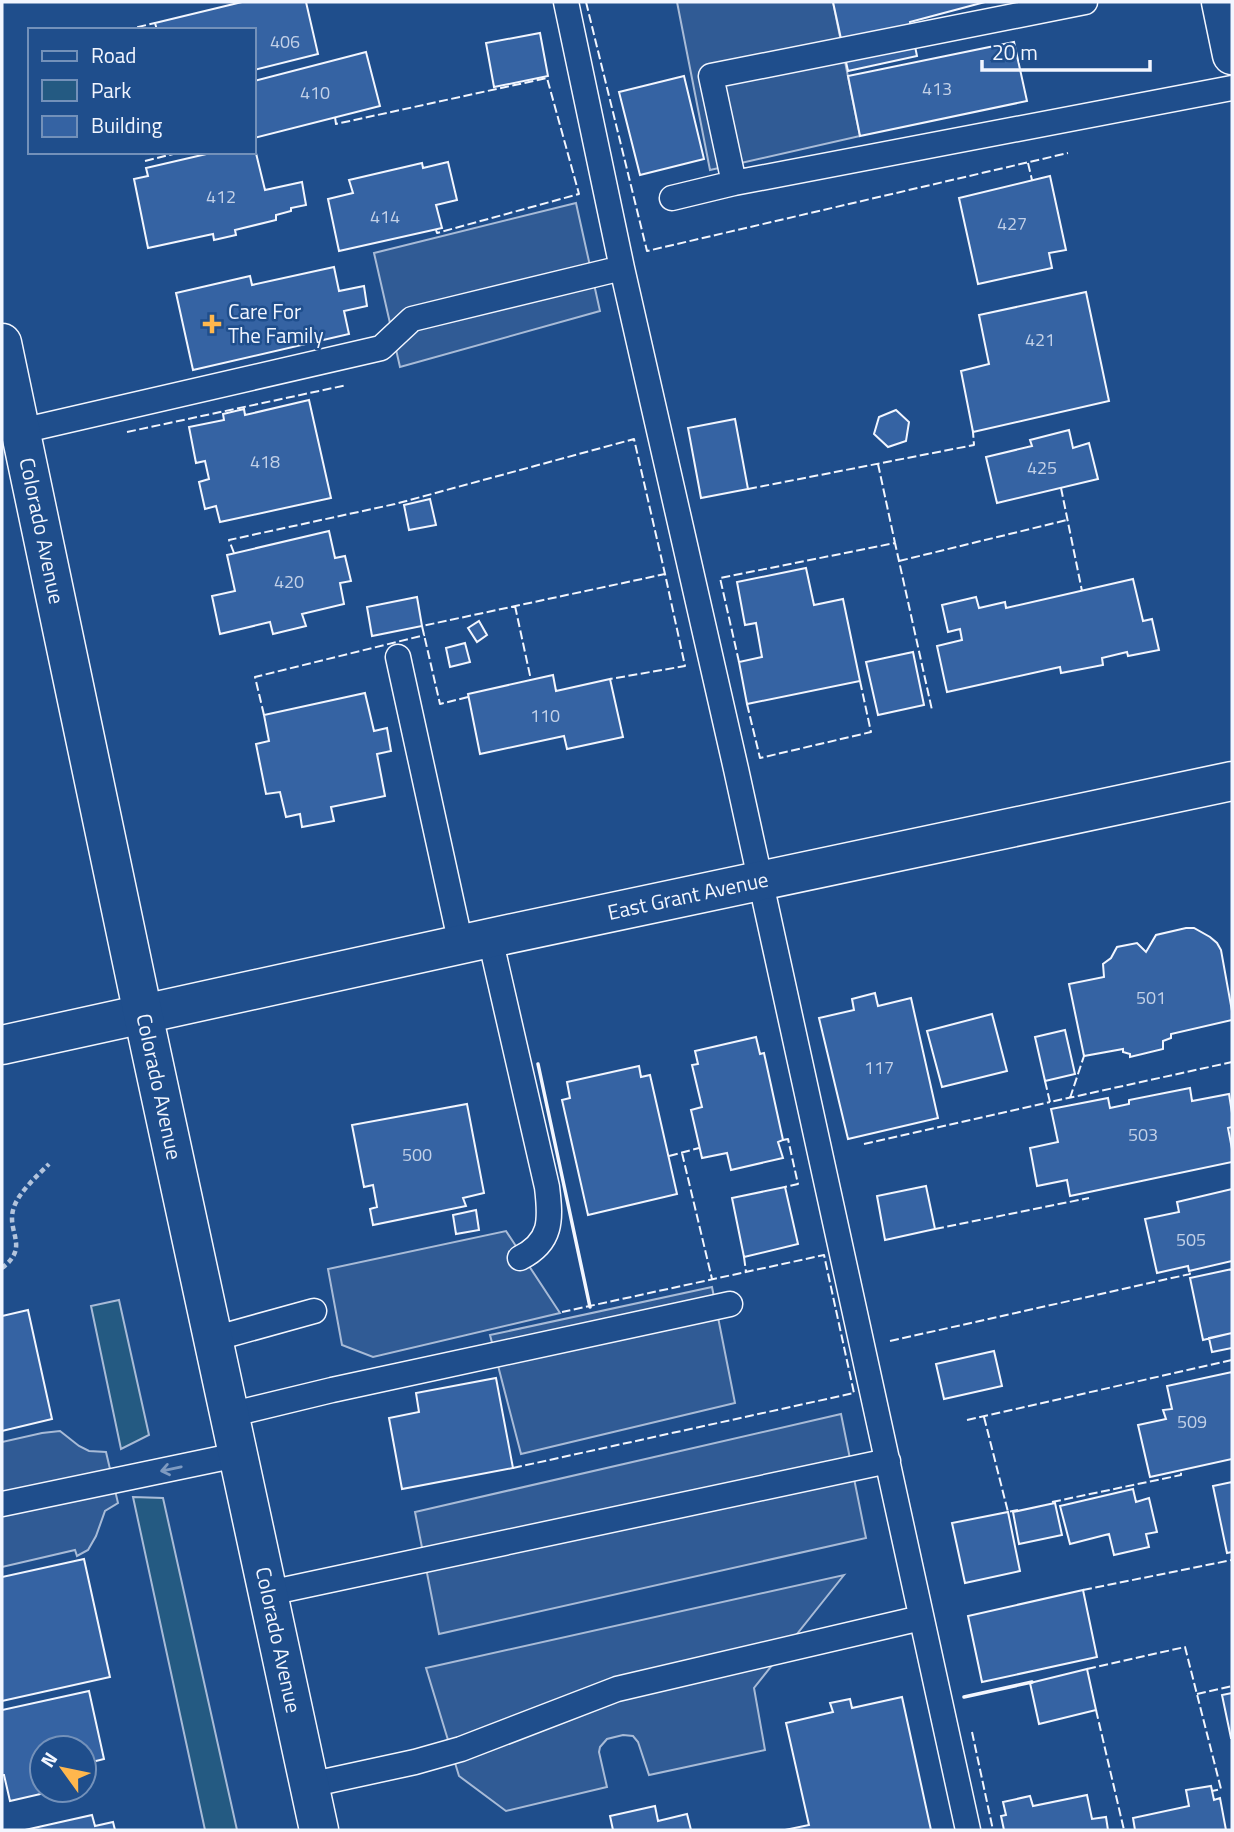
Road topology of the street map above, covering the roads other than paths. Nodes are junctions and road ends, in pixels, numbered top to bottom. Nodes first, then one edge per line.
1 (566, 2) edge
2 (1085, 2) edge
3 (1221, 2) edge
4 (1049, 5) edge
5 (1232, 55) edge
6 (1232, 88) edge
7 (734, 183) junction
8 (672, 198) dead end
9 (622, 268) junction
10 (3, 354) edge
11 (21, 431) junction
12 (398, 657) dead end
13 (1232, 780) edge
14 (760, 880) junction
15 (476, 941) junction
16 (142, 1014) junction
17 (2, 1045) edge
18 (520, 1258) dead end
19 (730, 1304) dead end
20 (314, 1311) dead end
21 (213, 1339) junction
22 (229, 1415) junction
23 (237, 1455) junction
24 (888, 1461) junction
25 (2, 1504) edge
26 (269, 1593) junction
27 (921, 1618) junction
28 (309, 1785) junction
29 (319, 1830) edge
30 (968, 1830) edge

1 - 9 lane
2 - 4 lane
3 - 5 street
4 - 7 lane
6 - 7 lane
7 - 8 lane
9 - 11 lane
9 - 14 lane
10 - 11 street, Colorado Avenue
11 - 16 street, Colorado Avenue
12 - 15 lane
13 - 14 street, East Grant Avenue
14 - 15 street, East Grant Avenue
14 - 24 lane
15 - 16 street, East Grant Avenue
15 - 18 lane
16 - 17 street, East Grant Avenue
16 - 21 street, Colorado Avenue
19 - 22 lane
20 - 21 lane
21 - 22 street, Colorado Avenue
22 - 23 street, Colorado Avenue
23 -> 25 lane
23 - 26 street, Colorado Avenue
24 - 26 lane
24 - 27 lane
26 - 28 street, Colorado Avenue
27 - 28 lane
27 - 30 lane
28 - 29 street, Colorado Avenue

